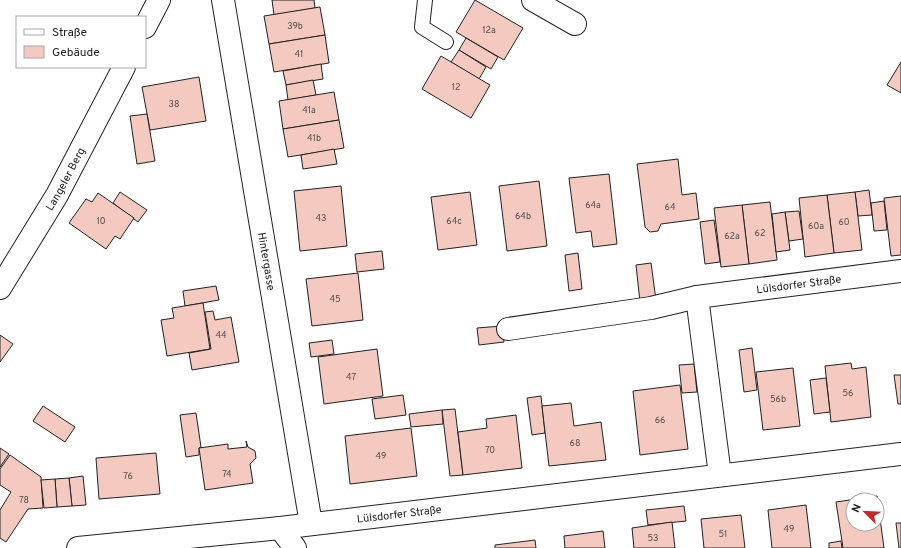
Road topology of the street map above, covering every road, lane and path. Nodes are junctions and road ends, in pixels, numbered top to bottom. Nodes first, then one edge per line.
1 (158, 0) edge
2 (223, 0) edge
3 (425, 0) edge
4 (533, 0) edge
5 (575, 24) dead end
6 (146, 25) edge
7 (446, 42) dead end
8 (123, 68) edge
9 (901, 271) edge
10 (0, 288) edge
11 (697, 297) junction
12 (508, 329) dead end
13 (901, 454) edge
14 (720, 475) junction
15 (311, 524) junction
16 (280, 528) junction
17 (78, 548) edge
18 (295, 548) edge

1 - 6 street
2 - 15 street, Hintergasse
3 - 7 lane
4 - 5 street
8 - 10 street, Langeler Berg
9 - 11 street, Lülsdorfer Straße
11 - 12 street, Lülsdorfer Straße
11 - 14 street
13 - 14 street, Lülsdorfer Straße
14 - 15 street, Lülsdorfer Straße
15 - 16 street, Lülsdorfer Straße
16 - 17 street, Lülsdorfer Straße
16 - 18 street

